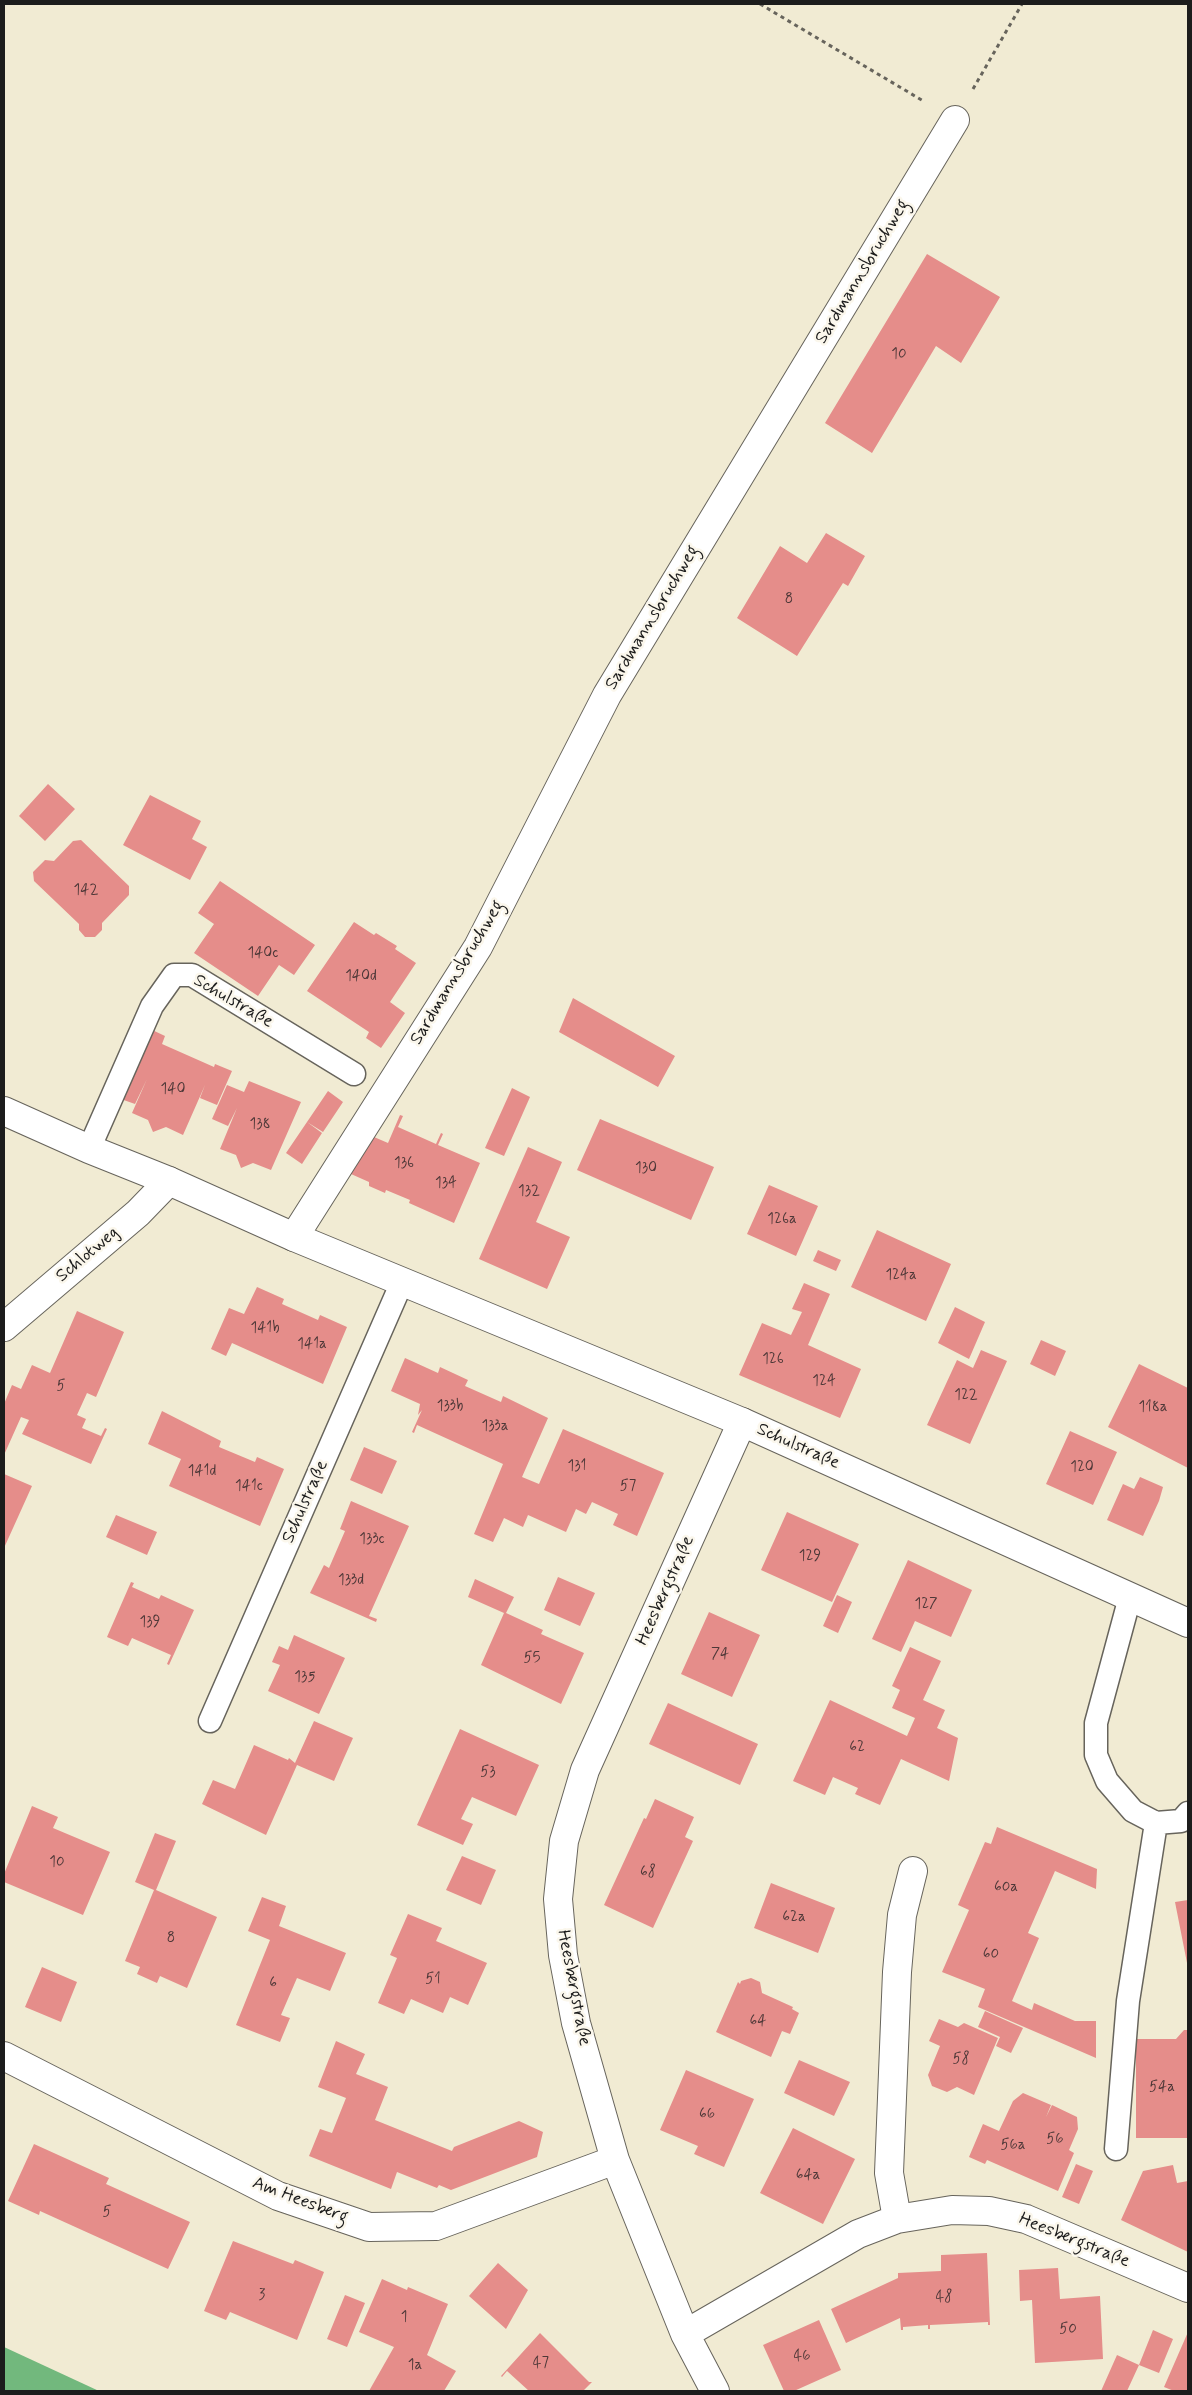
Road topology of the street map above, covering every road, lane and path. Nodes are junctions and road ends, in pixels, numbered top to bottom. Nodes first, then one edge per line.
1 (760, 4) edge
2 (1022, 4) edge
3 (955, 120) junction
4 (354, 1074) dead end
5 (4, 1111) edge
6 (89, 1149) junction
7 (169, 1181) junction
8 (294, 1237) junction
9 (402, 1282) junction
10 (4, 1327) edge
11 (742, 1422) junction
12 (1130, 1597) junction
13 (1188, 1623) edge
14 (210, 1722) dead end
15 (1188, 1813) edge
16 (1156, 1823) junction
17 (913, 1871) dead end
18 (4, 2056) edge
19 (1116, 2149) dead end
20 (614, 2160) junction
21 (897, 2220) junction
22 (1188, 2288) edge
23 (685, 2334) junction
24 (715, 2391) edge

1 - 3 path
2 - 3 path
3 - 8 street, Sardmannsbruchweg
4 - 6 lane, Schulstraße
5 - 6 street, Schulstraße
6 - 7 street, Schulstraße
7 - 8 street, Schulstraße
7 - 10 street, Schlotweg
8 - 9 street, Schulstraße
9 - 11 street, Schulstraße
9 - 14 lane, Schulstraße
11 - 12 street, Schulstraße
11 - 20 street, Heesbergstraße
12 - 13 street, Schulstraße
12 - 16 lane
15 - 16 lane
16 - 19 lane
17 - 21 street
18 - 20 street, Am Heesberg
20 - 23 street, Heesbergstraße
21 - 22 street, Heesbergstraße
21 - 23 street, Heesbergstraße
23 - 24 street, Heesbergstraße

